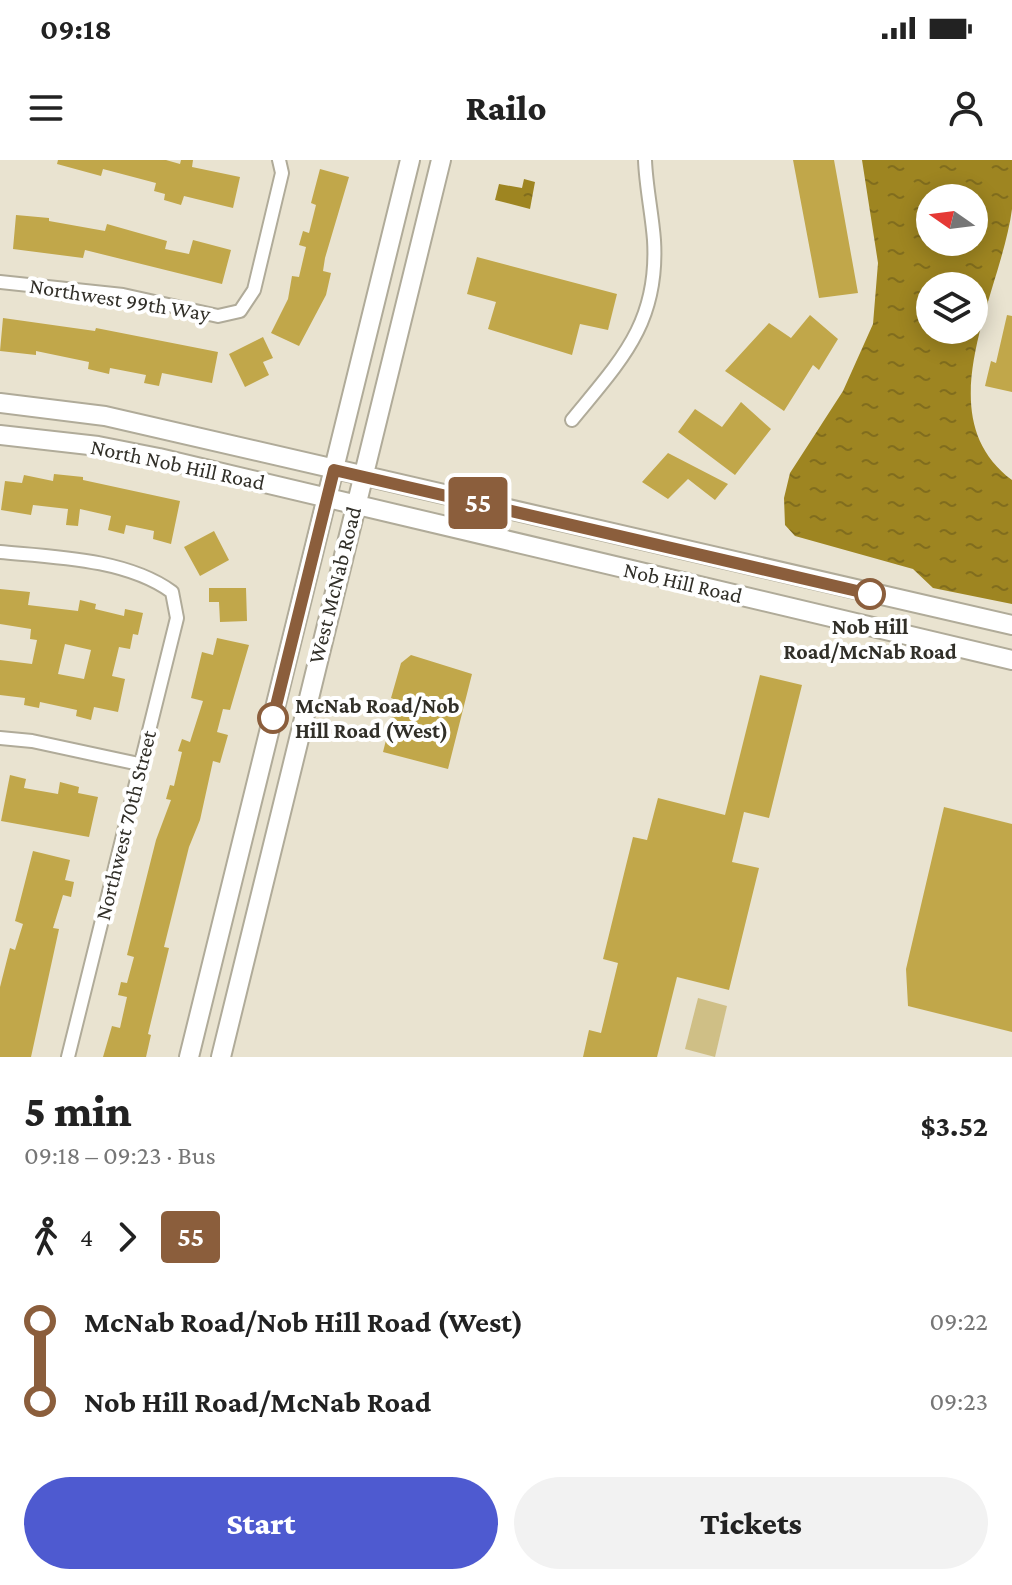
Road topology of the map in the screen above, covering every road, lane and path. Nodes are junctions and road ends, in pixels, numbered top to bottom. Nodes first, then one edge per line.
1 (279, 160) edge
2 (410, 160) edge
3 (441, 160) edge
4 (645, 160) edge
5 (0, 282) edge
6 (0, 403) edge
7 (572, 420) dead end
8 (0, 435) edge
9 (334, 470) junction
10 (361, 475) junction
11 (328, 496) junction
12 (354, 503) junction
13 (0, 552) edge
14 (1012, 625) edge
15 (1012, 660) edge
16 (0, 738) edge
17 (139, 764) junction
18 (68, 1057) edge
19 (189, 1057) edge
20 (221, 1057) edge

1 - 5 street, Northwest 99th Way
2 - 9 main road, West McNab Road
3 - 10 main road, West McNab Road
4 - 7 street
6 - 9 main road, North Nob Hill Road
8 - 11 main road, North Nob Hill Road
9 - 10 main road, North Nob Hill Road
9 - 11 main road, West McNab Road
10 - 12 main road, West McNab Road
10 - 14 main road, Nob Hill Road
11 - 12 main road, North Nob Hill Road
11 - 19 main road, West McNab Road
12 - 15 main road, Nob Hill Road
12 - 20 main road, West McNab Road
13 - 17 street, Northwest 70th Street
16 - 17 street
17 - 18 street, Northwest 70th Street

